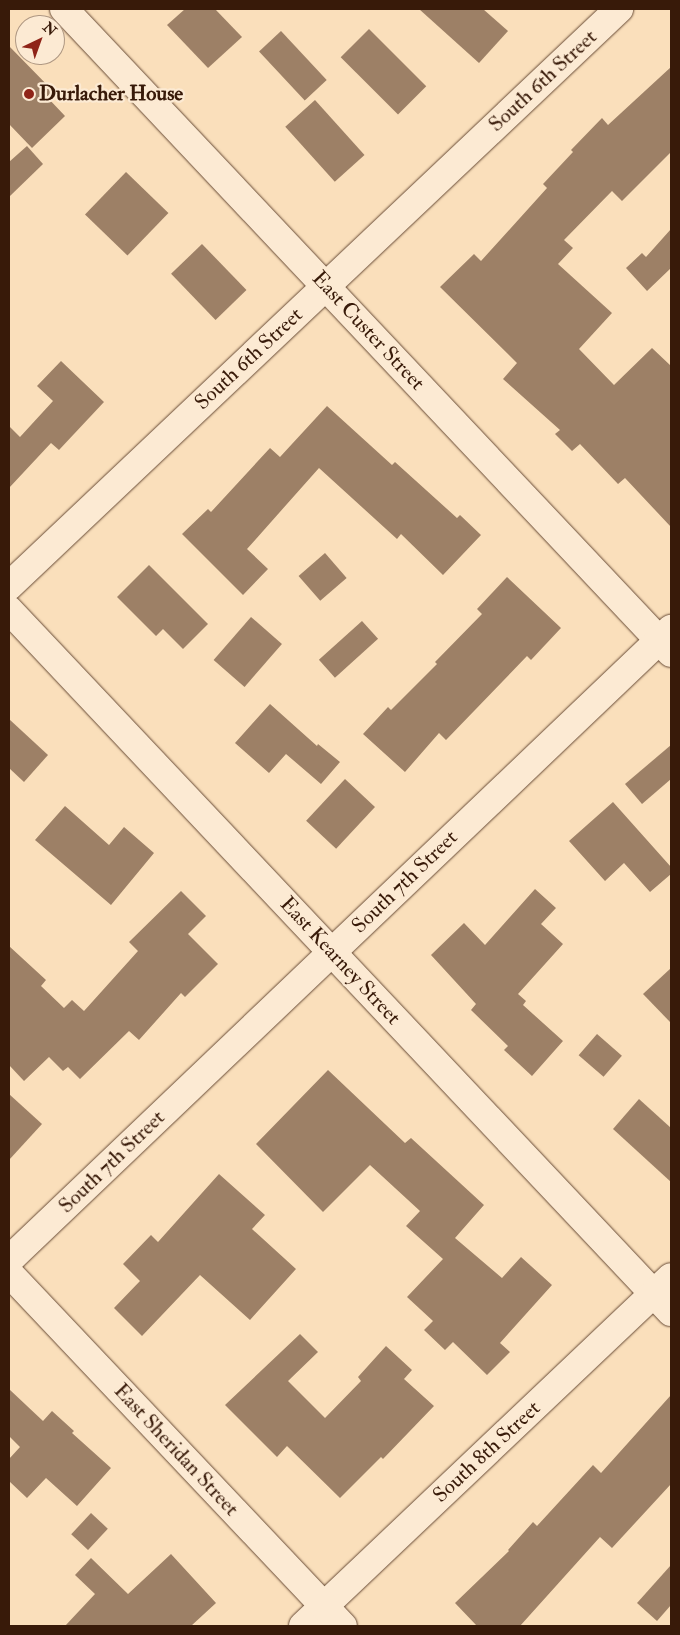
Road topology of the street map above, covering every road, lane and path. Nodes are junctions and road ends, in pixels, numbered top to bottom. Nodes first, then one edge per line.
1 (64, 9) edge
2 (619, 9) edge
3 (325, 286) junction
4 (9, 586) edge
5 (9, 610) edge
6 (667, 641) edge
7 (332, 952) junction
8 (9, 1260) edge
9 (9, 1273) edge
10 (666, 1294) edge
11 (324, 1606) junction
12 (303, 1626) edge
13 (343, 1626) edge

1 - 3 street, East Custer Street
2 - 3 street, South 6th Street
3 - 4 street, South 6th Street
3 - 6 street, East Custer Street
5 - 7 street, East Kearney Street
6 - 7 street, South 7th Street
7 - 8 street, South 7th Street
7 - 10 street, East Kearney Street
9 - 11 street, East Sheridan Street
10 - 11 street, South 8th Street
11 - 12 street, South 8th Street
11 - 13 street, East Sheridan Street

